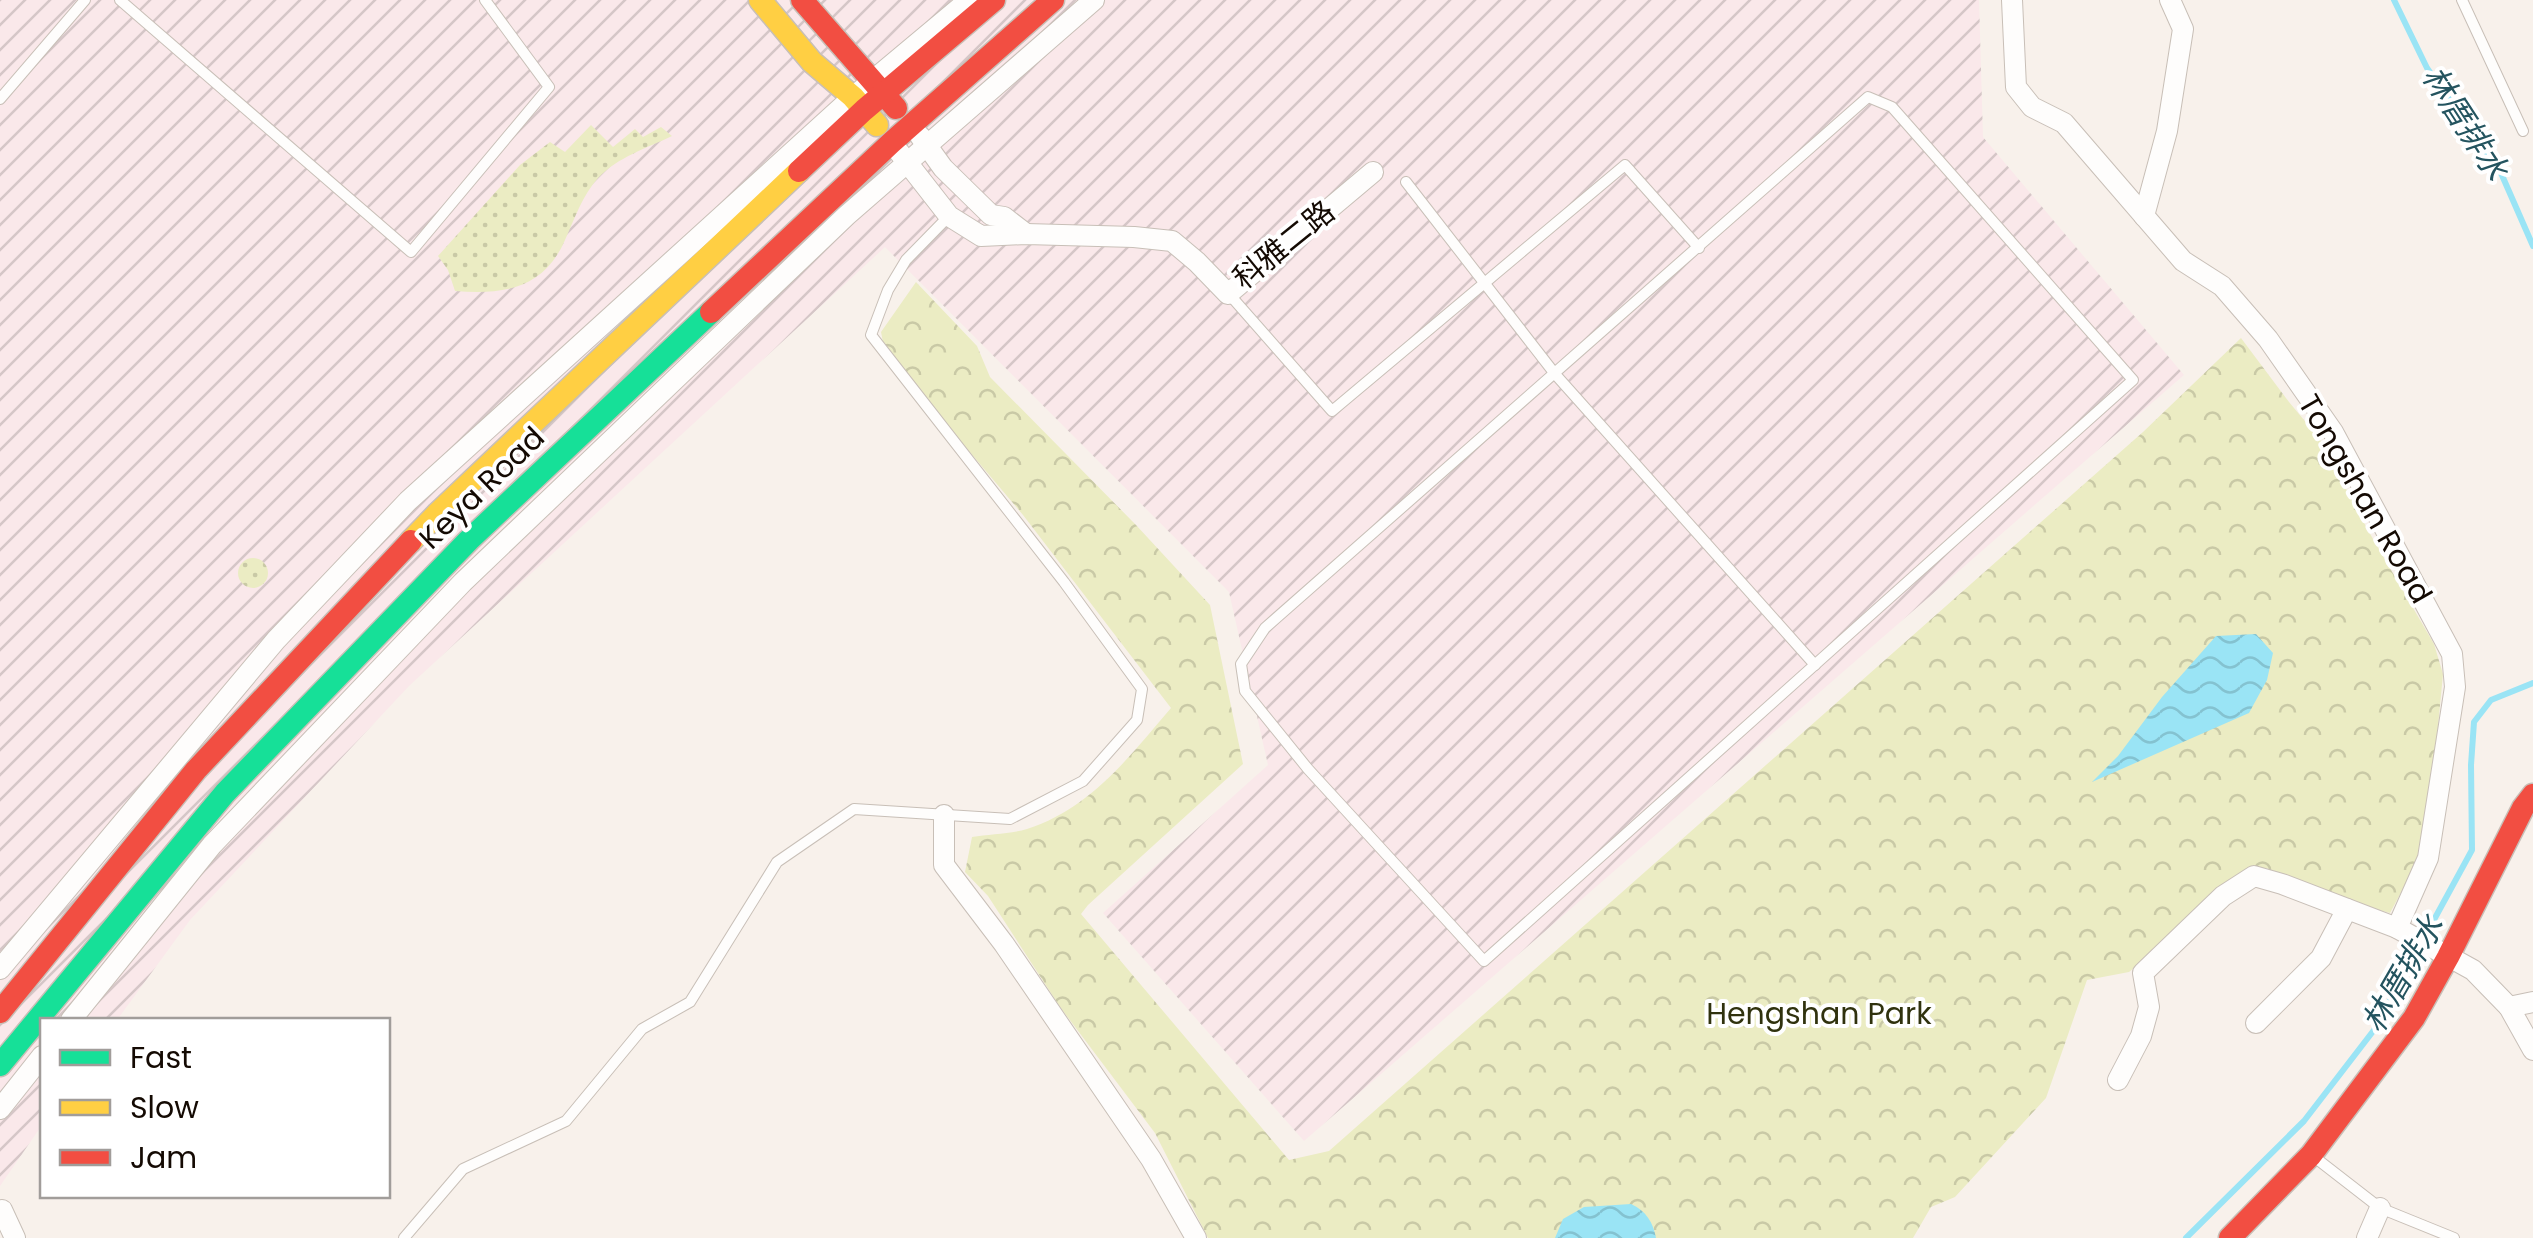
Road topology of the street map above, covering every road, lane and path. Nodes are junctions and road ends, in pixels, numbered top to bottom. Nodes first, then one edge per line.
1 (85, 0) edge
2 (120, 0) edge
3 (760, 0) edge
4 (802, 0) edge
5 (969, 0) edge
6 (994, 0) edge
7 (1054, 0) edge
8 (1094, 0) edge
9 (2012, 0) edge
10 (2170, 0) edge
11 (2462, 0) edge
12 (493, 2) edge
13 (878, 86) junction
14 (0, 99) edge
15 (858, 104) junction
16 (912, 125) junction
17 (2523, 131) dead end
18 (892, 142) junction
19 (927, 146) junction
20 (908, 162) junction
21 (1372, 172) dead end
22 (1406, 182) dead end
23 (949, 216) junction
24 (2144, 216) junction
25 (1026, 234) junction
26 (1698, 248) junction
27 (1484, 283) junction
28 (1228, 294) junction
29 (1555, 374) junction
30 (1815, 665) junction
31 (2533, 795) edge
32 (944, 814) junction
33 (2348, 909) junction
34 (2404, 932) junction
35 (2441, 953) junction
36 (0, 969) edge
37 (2533, 1002) edge
38 (2509, 1006) junction
39 (0, 1012) edge
40 (73, 1018) edge
41 (2256, 1023) dead end
42 (2533, 1050) edge
43 (40, 1059) edge
44 (0, 1064) edge
45 (2118, 1080) dead end
46 (0, 1109) edge
47 (2311, 1155) junction
48 (2380, 1208) junction
49 (2, 1210) edge
50 (15, 1238) edge
51 (404, 1238) edge
52 (1196, 1238) edge
53 (2230, 1238) edge
54 (2367, 1238) edge
55 (2454, 1238) edge

1 - 14 lane
2 - 12 lane
3 - 15 street
4 - 13 street
5 - 13 street, Keya Road
6 - 13 street, Keya Road
7 - 16 street, Keya Road
8 - 19 street, Keya Road
9 - 24 street, Tongshan Road
10 - 24 street
11 - 17 lane
13 - 15 street, Keya Road
13 - 16 street
15 - 18 street
15 - 36 street, Keya Road
15 - 39 street, Keya Road
16 - 18 street, Keya Road
16 - 19 street, 科雅二路
18 - 20 street, 科雅二路
18 - 44 street, Keya Road
19 - 20 street, Keya Road
19 - 25 street, 科雅二路
20 - 23 street, 科雅二路
20 - 40 street, Keya Road
21 - 28 street, 科雅二路
22 - 27 lane
23 - 25 street, 科雅二路
23 - 32 lane
24 - 34 street, Tongshan Road
25 - 28 street, 科雅二路
26 - 27 lane
26 - 29 lane
26 - 30 lane
27 - 28 lane
27 - 29 lane
29 - 30 lane
29 - 30 lane
31 - 35 street
32 - 51 lane
32 - 52 street
33 - 34 street
33 - 41 street
33 - 45 street
34 - 35 street
35 - 38 street
35 - 47 street
37 - 38 street
38 - 42 street
43 - 46 street
47 - 48 lane
47 - 53 street
48 - 54 street
48 - 55 lane
49 - 50 street

